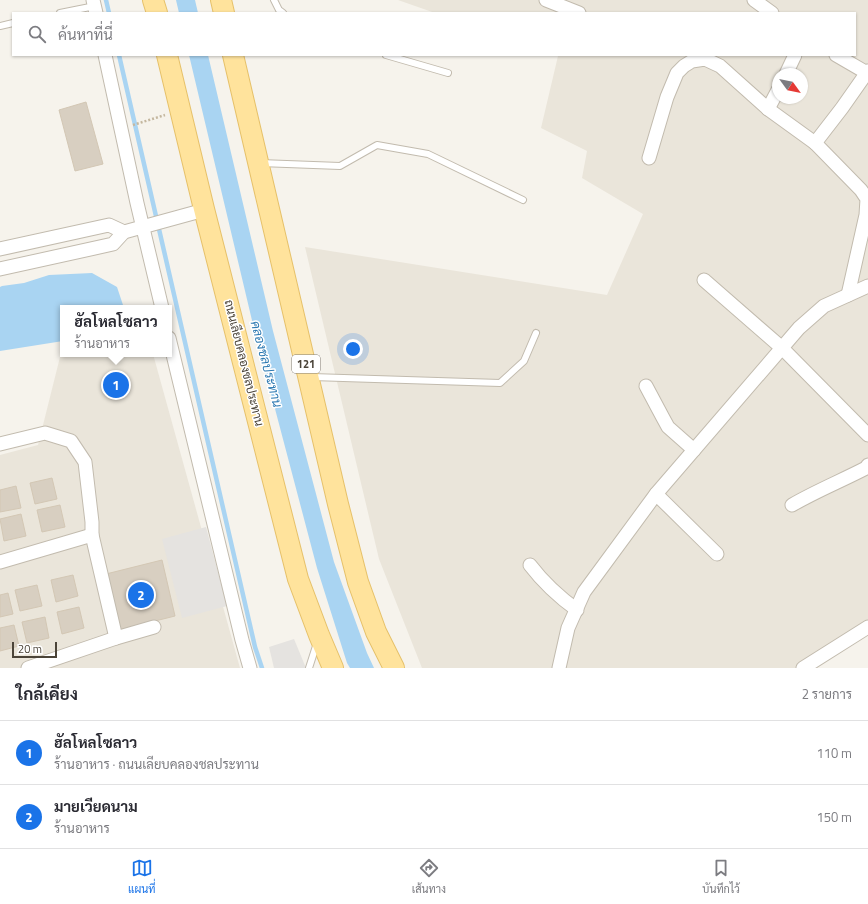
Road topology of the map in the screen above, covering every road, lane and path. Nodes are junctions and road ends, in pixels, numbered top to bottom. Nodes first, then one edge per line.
1 (153, 0) edge
2 (221, 0) edge
3 (274, 0) edge
4 (546, 0) edge
5 (754, 0) edge
6 (95, 6) edge
7 (65, 12) edge
8 (157, 12) edge
9 (224, 12) edge
10 (282, 12) edge
11 (576, 12) edge
12 (771, 12) edge
13 (12, 23) edge
14 (0, 26) edge
15 (105, 56) edge
16 (167, 56) edge
17 (234, 56) edge
18 (389, 56) edge
19 (795, 56) edge
20 (838, 56) edge
21 (789, 68) edge
22 (868, 72) edge
23 (448, 73) dead end
24 (772, 101) edge
25 (768, 109) junction
26 (180, 110) junction
27 (131, 126) dead end
28 (815, 143) junction
29 (649, 158) dead end
30 (259, 163) junction
31 (523, 200) dead end
32 (201, 210) junction
33 (145, 226) junction
34 (124, 232) junction
35 (37, 241) junction
36 (0, 249) edge
37 (42, 260) junction
38 (0, 269) edge
39 (704, 280) dead end
40 (868, 286) edge
41 (848, 295) junction
42 (161, 305) edge
43 (536, 334) dead end
44 (782, 348) junction
45 (172, 350) edge
46 (309, 377) junction
47 (646, 386) dead end
48 (868, 435) edge
49 (0, 444) edge
50 (694, 450) junction
51 (868, 465) edge
52 (656, 494) junction
53 (792, 505) dead end
54 (92, 535) junction
55 (717, 554) dead end
56 (0, 562) edge
57 (530, 565) dead end
58 (576, 610) junction
59 (154, 627) dead end
60 (868, 627) edge
61 (319, 636) junction
62 (116, 638) junction
63 (28, 668) edge
64 (250, 668) edge
65 (309, 668) edge
66 (333, 668) edge
67 (394, 668) edge
68 (559, 668) edge
69 (803, 668) edge

1 - 8 main road
2 - 9 main road
3 - 10 lane
4 - 11 street
5 - 12 street
6 - 7 lane
13 - 14 lane
15 - 33 street
16 - 26 main road, ถนนเลียบคลองชลประทาน
17 - 30 main road, 121
18 - 23 lane
19 - 21 street
20 - 22 street
22 - 28 street
24 - 25 street
25 - 28 street
25 - 29 street
26 - 27 path
26 - 32 main road, ถนนเลียบคลองชลประทาน
28 - 41 street
30 - 31 lane
30 - 46 main road, 121
32 - 33 street
32 - 61 main road, ถนนเลียบคลองชลประทาน
33 - 34 street
33 - 42 street
34 - 35 street
34 - 37 street
35 - 36 street
35 - 37 street
37 - 38 street
39 - 44 street
40 - 41 street
41 - 44 street
43 - 46 lane
44 - 48 street
44 - 50 street
45 - 64 street
46 - 67 main road, 121
47 - 50 street
49 - 54 street
50 - 52 street
51 - 53 street
52 - 55 street
52 - 58 street
54 - 56 street
54 - 62 street
57 - 58 street
58 - 68 street
59 - 62 street
60 - 69 street
61 - 65 lane
61 - 66 main road, ถนนเลียบคลองชลประทาน
62 - 63 street

